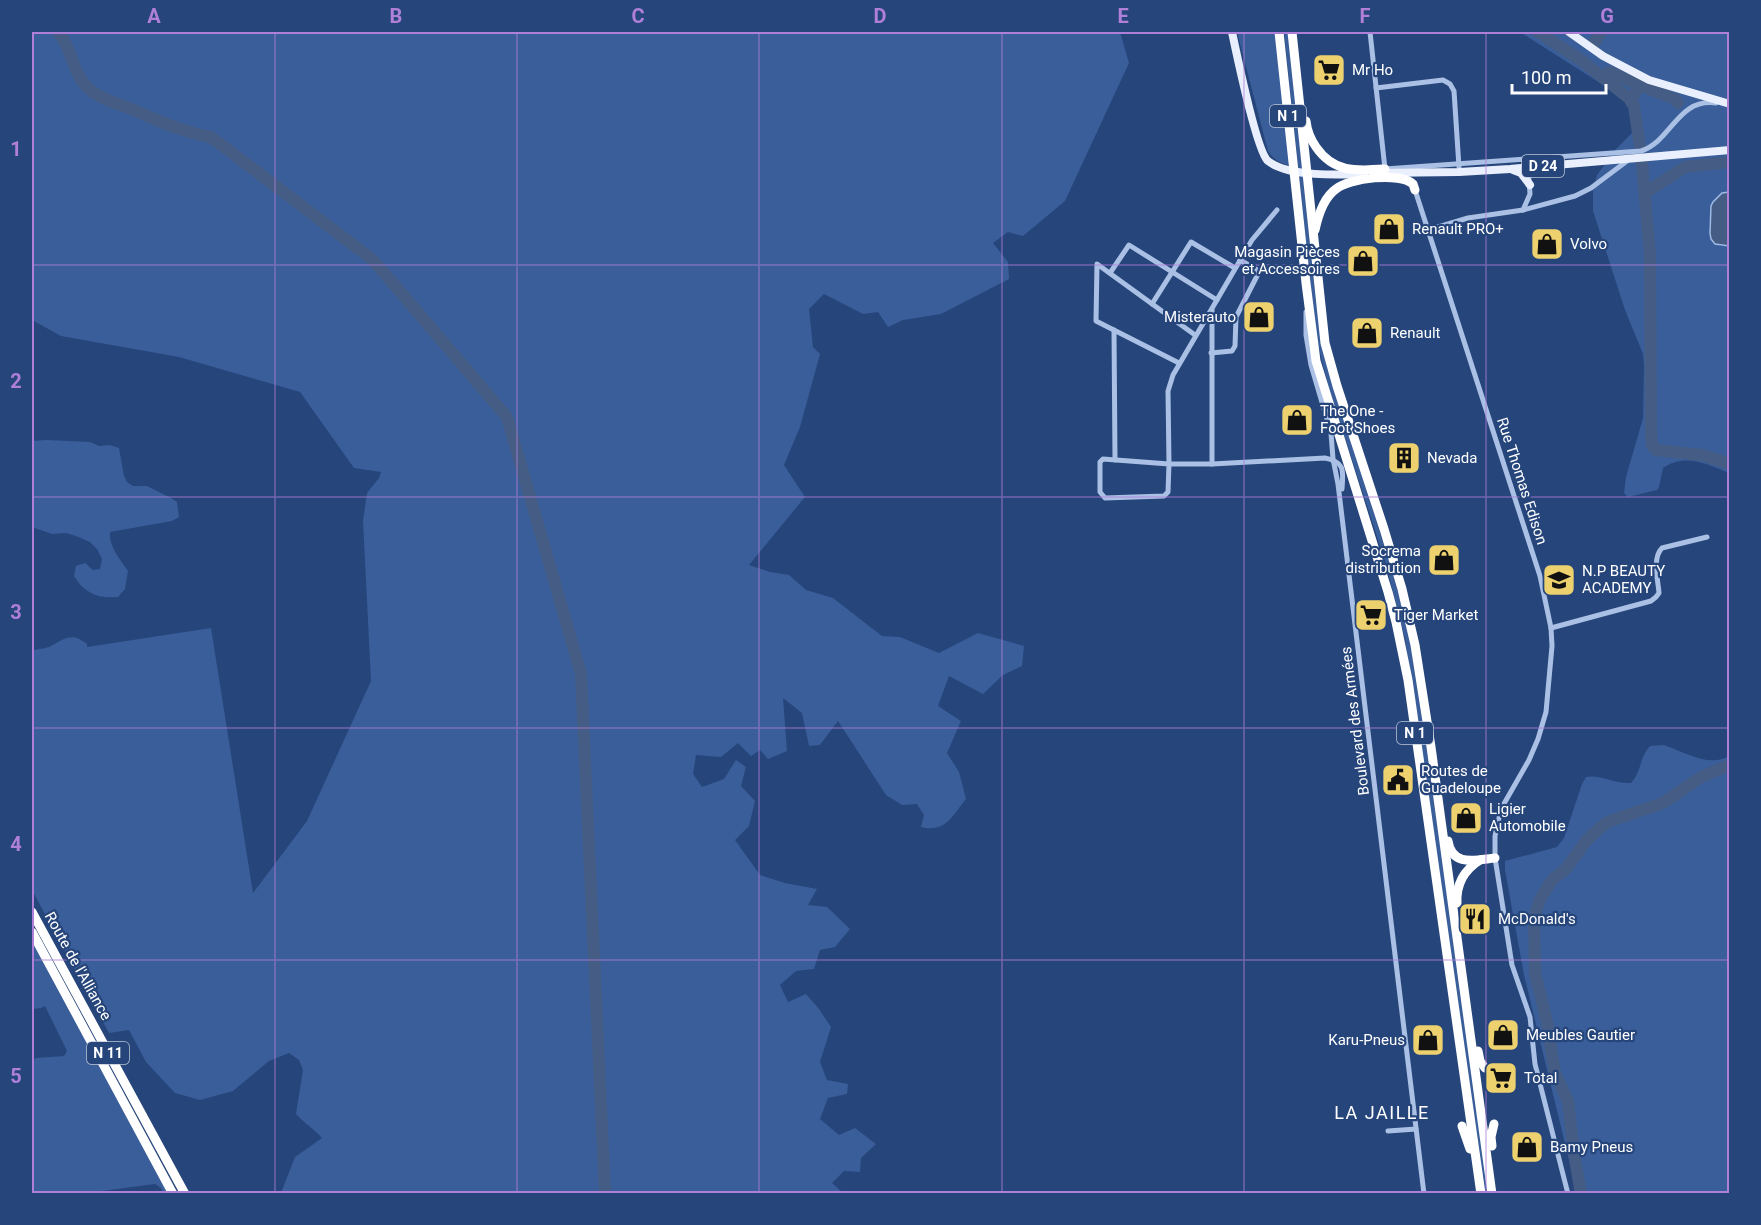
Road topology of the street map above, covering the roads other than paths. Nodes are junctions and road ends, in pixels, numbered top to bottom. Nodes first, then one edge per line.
1 (1232, 32) edge
2 (1279, 32) edge
3 (1370, 32) edge
4 (1569, 32) edge
5 (1292, 35) edge
6 (1376, 88) junction
7 (1730, 104) edge
8 (1730, 150) edge
9 (1625, 156) junction
10 (1543, 158) junction
11 (1528, 167) junction
12 (1459, 168) junction
13 (1385, 169) junction
14 (1510, 169) junction
15 (1530, 184) junction
16 (1414, 190) joint
17 (1277, 210) dead end
18 (1523, 210) junction
19 (1428, 230) junction
20 (1313, 235) junction
21 (1240, 260) junction
22 (1235, 268) junction
23 (1172, 272) junction
24 (1110, 273) junction
25 (1306, 283) junction
26 (1217, 300) junction
27 (1152, 304) junction
28 (1212, 309) junction
29 (1114, 330) junction
30 (1195, 335) junction
31 (1211, 353) junction
32 (1179, 363) junction
33 (1333, 459) junction
34 (1115, 460) junction
35 (1169, 464) junction
36 (1212, 464) junction
37 (1707, 537) dead end
38 (1551, 628) junction
39 (1431, 747) junction
40 (1495, 858) junction
41 (1482, 860) junction
42 (32, 912) edge
43 (32, 932) edge
44 (1461, 969) junction
45 (1465, 993) junction
46 (1453, 996) junction
47 (1485, 1068) dead end
48 (1457, 1086) dead end
49 (1494, 1124) dead end
50 (1462, 1126) dead end
51 (1416, 1129) junction
52 (1388, 1131) dead end
53 (1479, 1179) junction
54 (173, 1194) edge
55 (185, 1194) edge
56 (1424, 1194) edge
57 (1481, 1194) edge
58 (1494, 1194) edge
59 (1568, 1194) edge

1 - 12 main road, D 24
2 - 25 highway, N 1
3 - 6 street
4 - 7 main road, D 24
5 - 13 highway
5 - 20 highway, N 1
6 - 12 street
6 - 13 street
7 - 9 street, D 24
8 - 9 main road, D 24
9 - 10 street, D 24
9 - 11 main road, D 24
9 - 18 street
10 - 11 street
10 - 12 street, D 24
11 - 14 main road, D 24
11 - 15 street
12 - 13 street, D 24
12 - 14 main road, D 24
14 - 15 main road
15 - 18 street
16 - 19 street, Rue Thomas Edison
16 - 20 highway
17 - 21 street
18 - 19 street
19 - 38 street, Rue Thomas Edison
20 - 39 highway, N 1
21 - 22 street
21 - 31 street
22 - 23 street
22 - 26 street
23 - 24 street
23 - 26 street
23 - 27 street
24 - 27 street
24 - 29 street
25 - 33 street, Boulevard des Armées
25 - 46 highway, N 1
26 - 28 street
27 - 30 street
28 - 30 street
28 - 31 street
29 - 32 street
29 - 34 street
30 - 32 street
31 - 36 street
32 - 35 street
33 - 36 street
33 - 51 street, Boulevard des Armées
34 - 35 street
34 - 35 street
35 - 36 street
37 - 38 street
38 - 40 street, Rue Thomas Edison
39 - 41 highway
39 - 44 highway, N 1
40 - 41 highway
40 - 59 street, Rue Thomas Edison
41 - 44 highway
42 - 55 highway, Route de l'Alliance / N 11
43 - 54 highway, Route de l'Alliance / N 11
44 - 45 highway, N 1
45 - 47 highway
45 - 58 highway, N 1
46 - 48 highway
46 - 53 highway, N 1
49 - 58 highway
50 - 53 highway
51 - 52 street
51 - 56 street, Boulevard des Armées
53 - 57 highway, N 1

